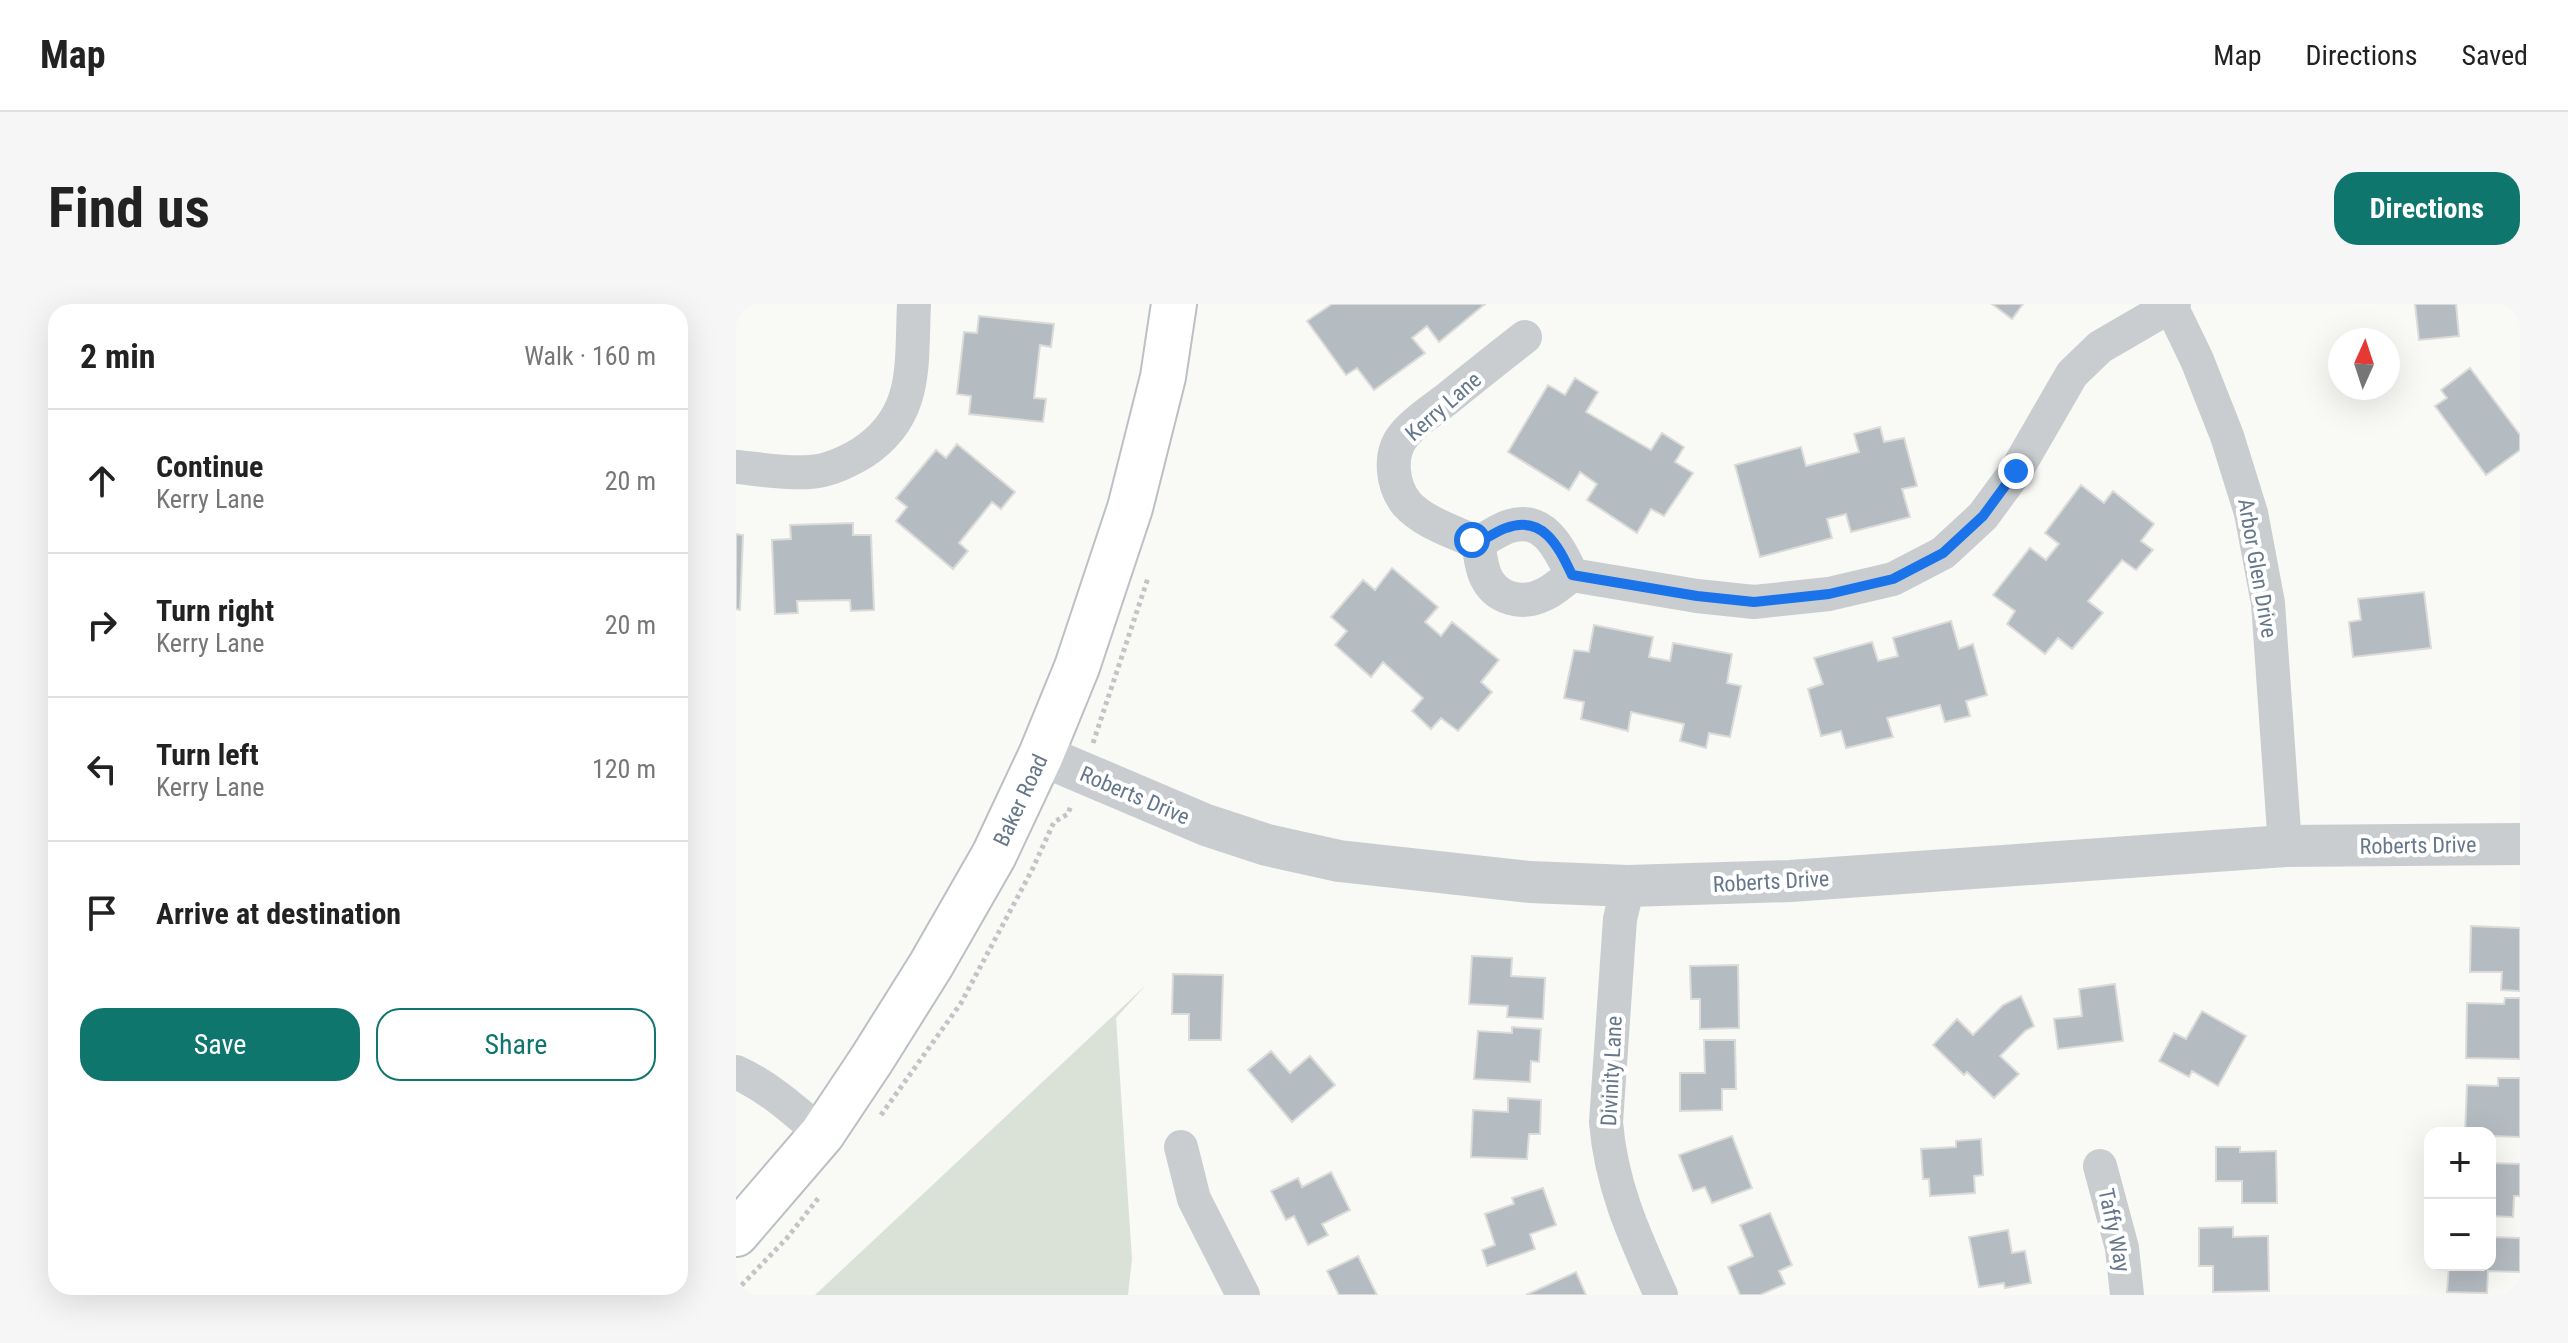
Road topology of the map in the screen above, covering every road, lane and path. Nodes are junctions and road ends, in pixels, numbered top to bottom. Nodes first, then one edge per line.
1 (914, 304) edge
2 (1174, 304) edge
3 (2172, 305) edge
4 (1525, 337) dead end
5 (736, 467) edge
6 (1478, 543) junction
7 (1572, 575) junction
8 (1041, 755) junction
9 (2520, 844) edge
10 (2285, 846) junction
11 (1628, 886) junction
12 (736, 1072) edge
13 (822, 1134) junction
14 (1181, 1147) dead end
15 (2100, 1166) dead end
16 (736, 1234) edge
17 (1243, 1295) edge
18 (1661, 1295) edge
19 (2127, 1295) edge

1 - 5 street
2 - 8 main road, Baker Road
3 - 7 street
3 - 10 street, Arbor Glen Drive
4 - 6 street, Kerry Lane
6 - 7 street
6 - 7 street
8 - 11 street, Roberts Drive
8 - 13 main road, Baker Road
9 - 10 street, Roberts Drive
10 - 11 street, Roberts Drive
11 - 18 street, Divinity Lane
12 - 13 street
13 - 16 main road, Baker Road
14 - 17 street
15 - 19 street, Taffy Way

